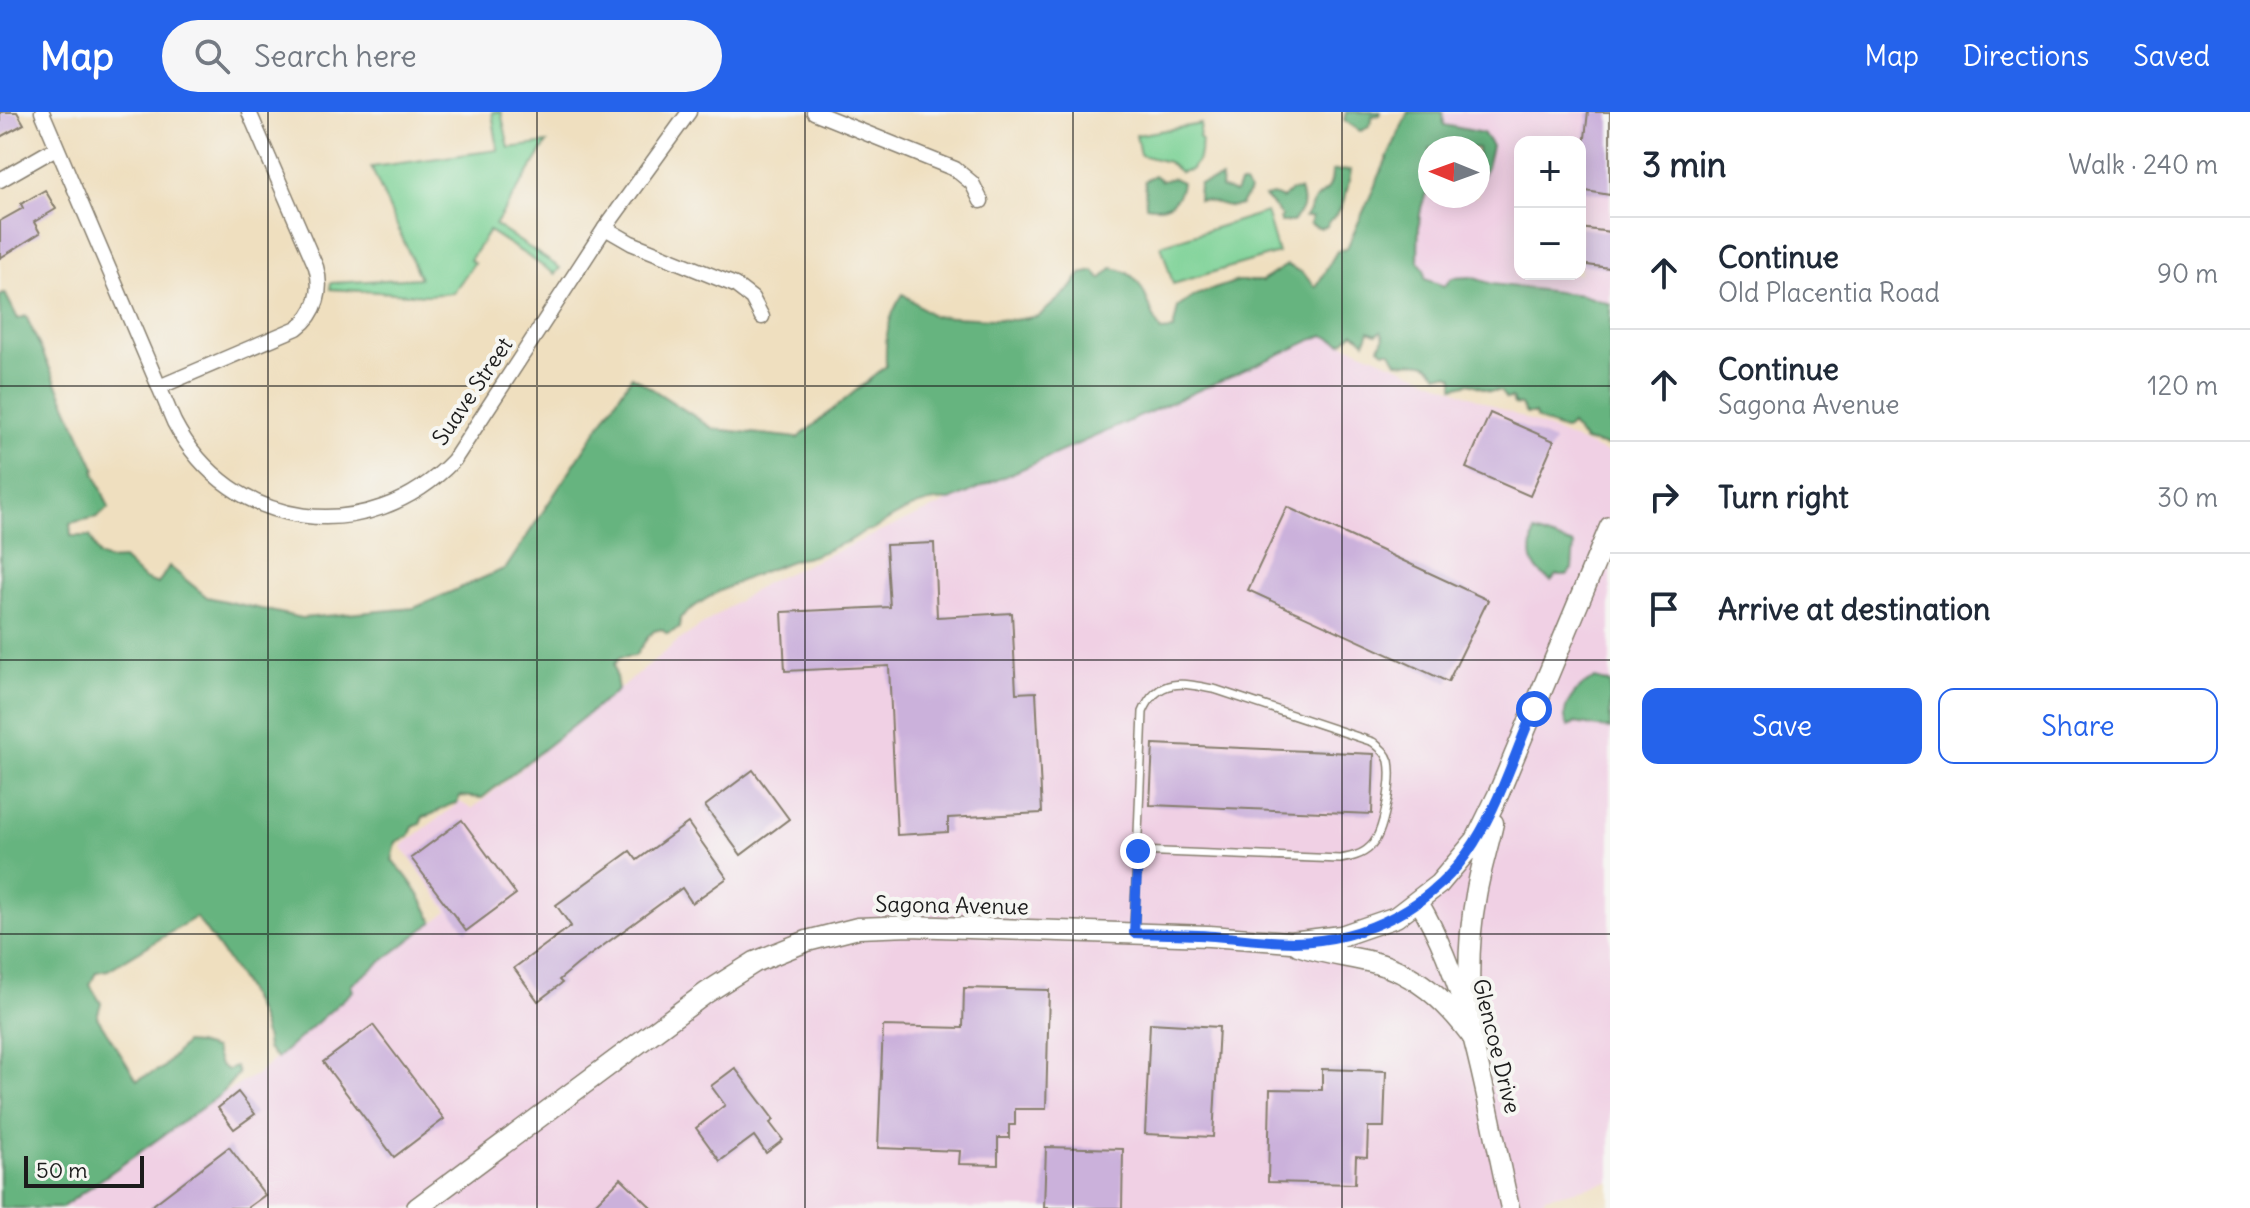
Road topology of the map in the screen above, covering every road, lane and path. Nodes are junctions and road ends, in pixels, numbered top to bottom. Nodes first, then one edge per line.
1 (42, 112) edge
2 (249, 112) edge
3 (689, 112) edge
4 (814, 112) edge
5 (56, 148) junction
6 (0, 180) edge
7 (981, 201) dead end
8 (605, 228) junction
9 (762, 317) dead end
10 (159, 387) junction
11 (1610, 527) edge
12 (1498, 795) junction
13 (1138, 851) junction
14 (1419, 902) junction
15 (1134, 933) junction
16 (1291, 942) junction
17 (1472, 1036) junction
18 (417, 1208) edge
19 (1510, 1208) edge

1 - 5 street, Suave Street
2 - 10 street
3 - 8 street, Suave Street
4 - 7 street
5 - 6 street
5 - 10 street, Suave Street
8 - 9 street
8 - 10 street, Suave Street
11 - 12 main road
12 - 14 main road, Sagona Avenue
12 - 17 main road
13 - 13 lane
13 - 15 lane
14 - 16 main road, Sagona Avenue
14 - 17 street, Glencoe Drive
15 - 16 main road, Sagona Avenue
15 - 18 main road, Sagona Avenue
16 - 17 main road
17 - 19 street, Glencoe Drive

